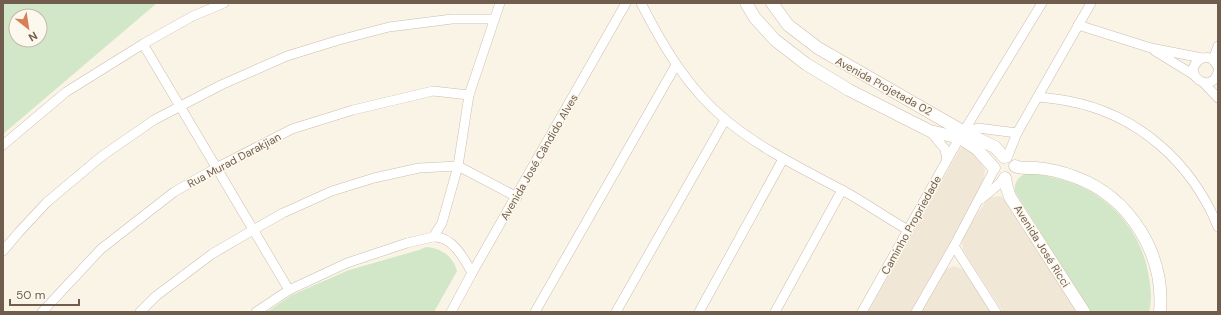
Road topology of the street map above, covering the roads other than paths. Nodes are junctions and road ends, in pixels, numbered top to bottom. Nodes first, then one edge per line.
1 (224, 3) edge
2 (500, 3) edge
3 (626, 3) edge
4 (641, 3) edge
5 (746, 3) edge
6 (772, 3) edge
7 (1042, 3) edge
8 (1091, 3) edge
9 (494, 19) junction
10 (1078, 25) junction
11 (143, 44) junction
12 (1218, 46) edge
13 (1151, 48) junction
14 (1202, 58) junction
15 (676, 65) junction
16 (1216, 70) edge
17 (1194, 76) junction
18 (1203, 82) junction
19 (1218, 92) edge
20 (469, 95) junction
21 (1038, 97) junction
22 (1218, 98) edge
23 (180, 106) junction
24 (725, 120) junction
25 (930, 131) junction
26 (1017, 133) junction
27 (962, 135) junction
28 (3, 145) edge
29 (783, 159) junction
30 (1010, 159) junction
31 (947, 160) junction
32 (458, 166) junction
33 (216, 168) junction
34 (994, 169) junction
35 (1005, 178) junction
36 (842, 190) junction
37 (517, 197) junction
38 (978, 201) junction
39 (1218, 227) edge
40 (253, 230) junction
41 (908, 230) junction
42 (433, 237) junction
43 (954, 246) junction
44 (3, 250) edge
45 (472, 273) junction
46 (289, 290) junction
47 (42, 312) edge
48 (140, 312) edge
49 (256, 312) edge
50 (451, 312) edge
51 (535, 312) edge
52 (616, 312) edge
53 (699, 312) edge
54 (775, 312) edge
55 (862, 312) edge
56 (916, 312) edge
57 (996, 312) edge
58 (1084, 312) edge
59 (1160, 312) edge

1 - 11 street
2 - 9 street
3 - 37 street, Avenida José Cândido Alves
4 - 15 street
5 - 25 street, Avenida Projetada 02
6 - 27 street, Avenida Projetada 02
7 - 27 street, Caminho Propriedade
8 - 10 street
9 - 20 street
9 - 23 street
10 - 13 street
10 - 21 street
11 - 23 street
11 - 28 street
12 - 16 street
13 - 14 street
13 - 17 street
14 - 16 street
14 - 17 street
15 - 24 street
15 - 51 street
16 - 18 street
16 - 19 street
17 - 18 street
18 - 22 street
20 - 32 street
20 - 33 street, Rua Murad Darakjian
21 - 26 street
21 - 39 street
23 - 33 street
23 - 44 street
24 - 29 street
24 - 52 street
25 - 27 street, Avenida Projetada 02
25 - 31 street, Avenida Projetada 02
26 - 27 street
26 - 30 street
27 - 30 street, Avenida Projetada 02
27 - 31 street, Caminho Propriedade
27 - 34 street, Avenida Projetada 02
29 - 36 street
29 - 53 street
30 - 34 street
30 - 35 street
30 - 59 street
31 - 41 street, Caminho Propriedade
32 - 37 street
32 - 40 street
32 - 42 street
33 - 40 street
33 - 47 street, Rua Murad Darakjian
34 - 35 street
34 - 38 street
35 - 38 street
35 - 58 street, Avenida José Ricci
36 - 41 street
36 - 54 street
37 - 45 street, Avenida José Cândido Alves
38 - 43 street
40 - 46 street
40 - 48 street
41 - 55 street, Caminho Propriedade
42 - 45 street
42 - 46 street
43 - 56 street
43 - 57 street
45 - 50 street, Avenida José Cândido Alves
46 - 49 street

